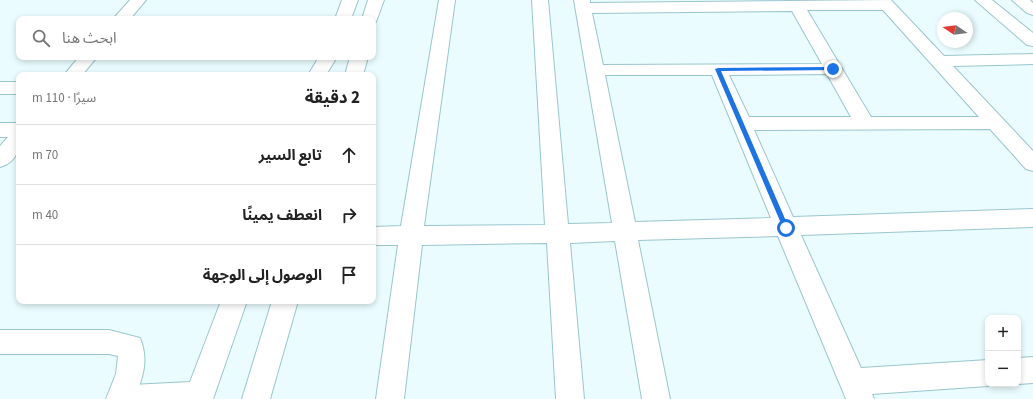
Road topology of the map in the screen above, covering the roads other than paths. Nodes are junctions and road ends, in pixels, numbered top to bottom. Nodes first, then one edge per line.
1 (138, 0) edge
2 (350, 0) edge
3 (376, 0) edge
4 (447, 0) edge
5 (540, 0) edge
6 (983, 0) edge
7 (1020, 0) edge
8 (886, 3) edge
9 (583, 4) edge
10 (696, 4) edge
11 (797, 6) junction
12 (1033, 10) edge
13 (124, 16) edge
14 (345, 16) edge
15 (371, 16) edge
16 (1033, 41) edge
17 (1033, 59) edge
18 (86, 60) edge
19 (326, 60) edge
20 (358, 60) edge
21 (939, 61) junction
22 (718, 69) junction
23 (833, 69) junction
24 (595, 70) junction
25 (76, 72) edge
26 (319, 72) edge
27 (355, 72) edge
28 (0, 88) edge
29 (16, 88) edge
30 (996, 123) junction
31 (742, 124) junction
32 (865, 124) junction
33 (0, 130) edge
34 (16, 130) edge
35 (16, 141) edge
36 (0, 160) edge
37 (1033, 164) edge
38 (1033, 218) edge
39 (786, 228) junction
40 (624, 232) junction
41 (557, 234) junction
42 (411, 235) junction
43 (376, 236) edge
44 (233, 304) edge
45 (284, 304) edge
46 (0, 342) edge
47 (985, 373) edge
48 (856, 390) edge
49 (199, 397) edge
50 (120, 399) edge
51 (131, 399) edge
52 (256, 399) edge
53 (390, 399) edge
54 (570, 399) edge
55 (656, 399) edge

1 - 13 street
2 - 14 street
3 - 15 street
4 - 42 street
5 - 41 street
6 - 16 street
7 - 12 street
8 - 11 street
8 - 21 street
9 - 10 street
9 - 24 street
10 - 11 street
11 - 23 street
17 - 21 street
18 - 25 street
19 - 26 street
20 - 27 street
21 - 30 street
22 - 23 street
22 - 24 street
22 - 31 street
23 - 32 street
24 - 40 street
28 - 29 street
30 - 32 street
30 - 37 street
31 - 32 street
31 - 39 street
33 - 34 street
35 - 36 street
38 - 39 street
39 - 40 street
39 - 48 street
40 - 41 street
40 - 55 street
41 - 42 street
41 - 54 street
42 - 43 street
42 - 53 street
44 - 49 street
45 - 52 street
46 - 50 street
47 - 48 street
49 - 51 street

